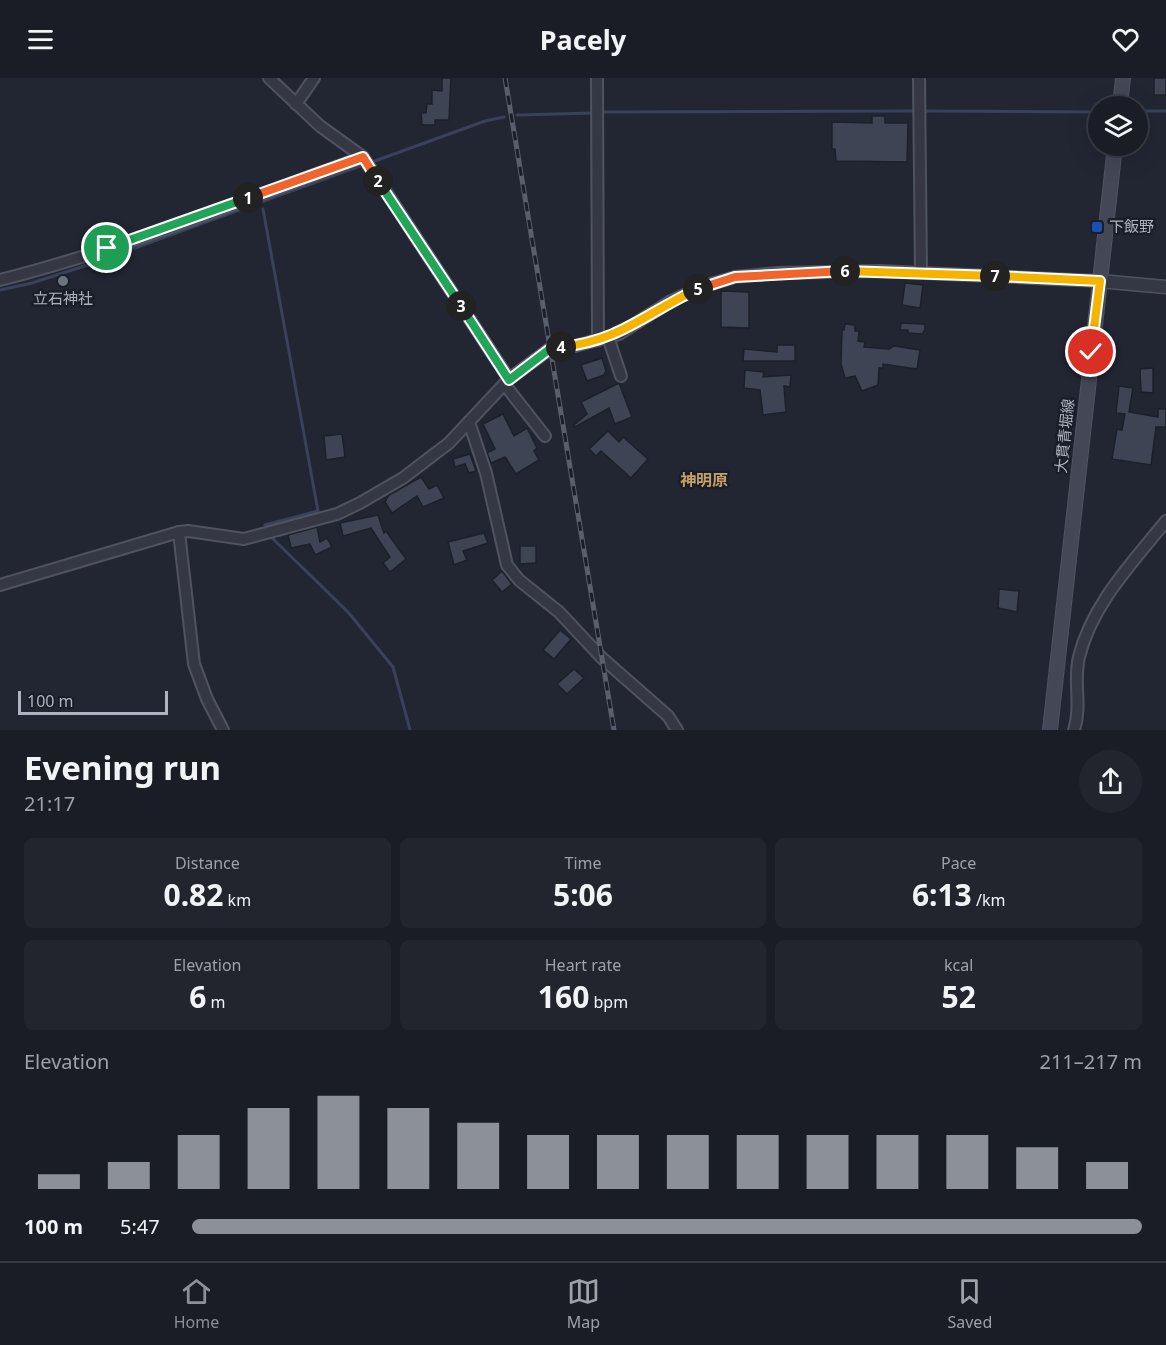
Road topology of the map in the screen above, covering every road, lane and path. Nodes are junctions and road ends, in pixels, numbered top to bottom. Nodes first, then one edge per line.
1 (269, 78) edge
2 (314, 78) edge
3 (597, 78) edge
4 (919, 78) edge
5 (1123, 78) edge
6 (1121, 96) edge
7 (296, 104) junction
8 (1114, 156) edge
9 (363, 157) junction
10 (921, 273) junction
11 (0, 280) edge
12 (1100, 281) junction
13 (1166, 287) edge
14 (603, 338) junction
15 (621, 376) dead end
16 (507, 382) junction
17 (469, 422) junction
18 (545, 436) dead end
19 (1166, 521) edge
20 (179, 532) junction
21 (0, 585) edge
22 (224, 730) edge
23 (676, 730) edge
24 (1050, 730) edge
25 (1074, 730) edge

1 - 7 street
2 - 7 street
3 - 14 street
4 - 10 street
5 - 6 main road
7 - 9 street
8 - 12 main road, 大貫青堀線
9 - 11 street
9 - 16 street
10 - 12 street
10 - 14 street
12 - 13 street
12 - 24 main road, 大貫青堀線
14 - 15 street
14 - 16 street
16 - 17 street
16 - 18 street
17 - 20 street
17 - 23 street
19 - 25 street
20 - 21 street
20 - 22 street

